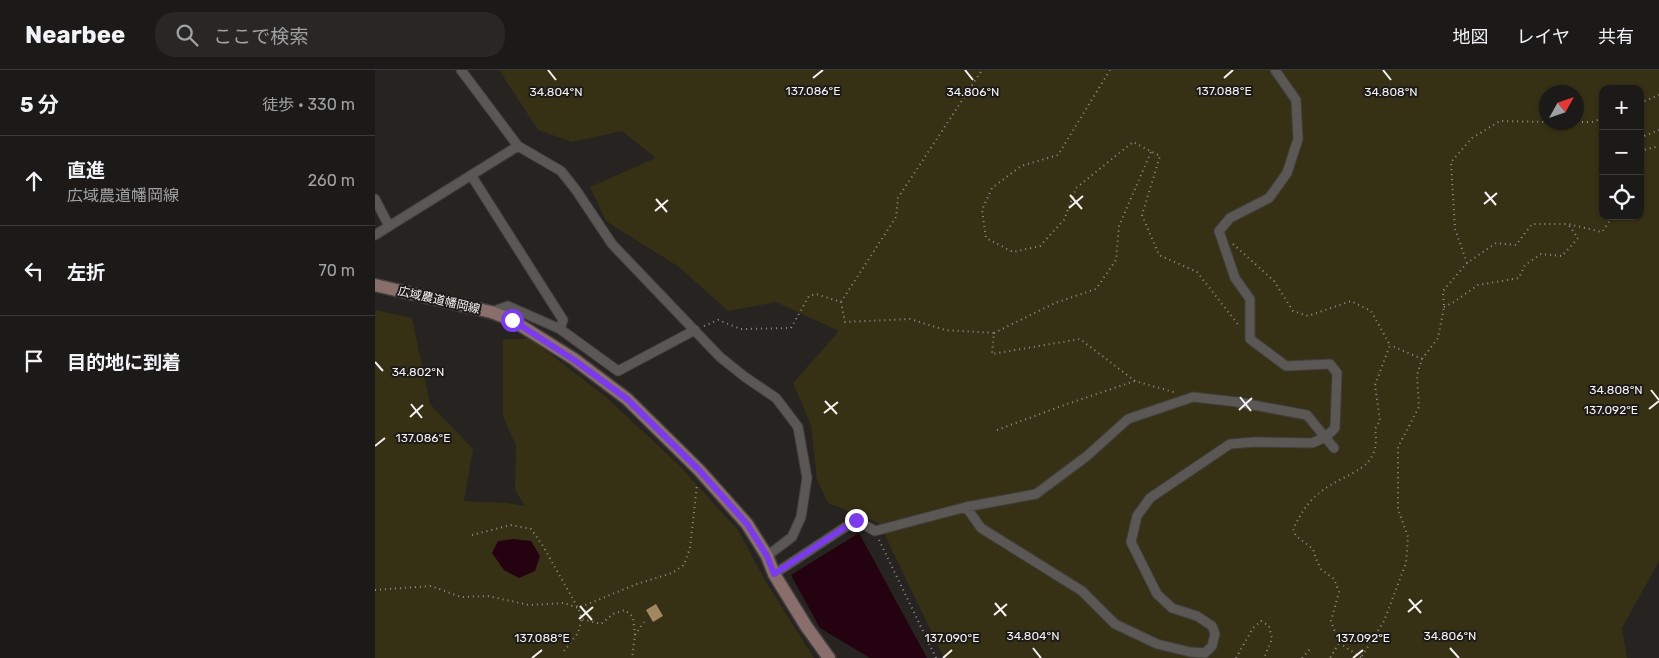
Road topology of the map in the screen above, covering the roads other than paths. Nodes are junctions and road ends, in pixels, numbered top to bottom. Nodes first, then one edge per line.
1 (461, 70) edge
2 (1275, 70) edge
3 (519, 146) junction
4 (471, 175) junction
5 (375, 200) edge
6 (389, 226) junction
7 (375, 234) edge
8 (375, 285) edge
9 (491, 312) junction
10 (560, 328) junction
11 (695, 330) junction
12 (1326, 437) junction
13 (1334, 448) dead end
14 (966, 507) junction
15 (767, 556) junction
16 (774, 574) junction
17 (829, 658) edge

1 - 3 street
2 - 12 street
3 - 4 street
3 - 11 street
4 - 6 street
4 - 10 street
5 - 6 street
6 - 7 street
8 - 9 street, 広域農道幡岡線
9 - 10 street
9 - 15 street, 広域農道幡岡線
10 - 11 street
11 - 15 street
12 - 13 street
12 - 14 street
12 - 14 street
14 - 16 street
15 - 16 street, 広域農道幡岡線
16 - 17 street, 広域農道幡岡線

